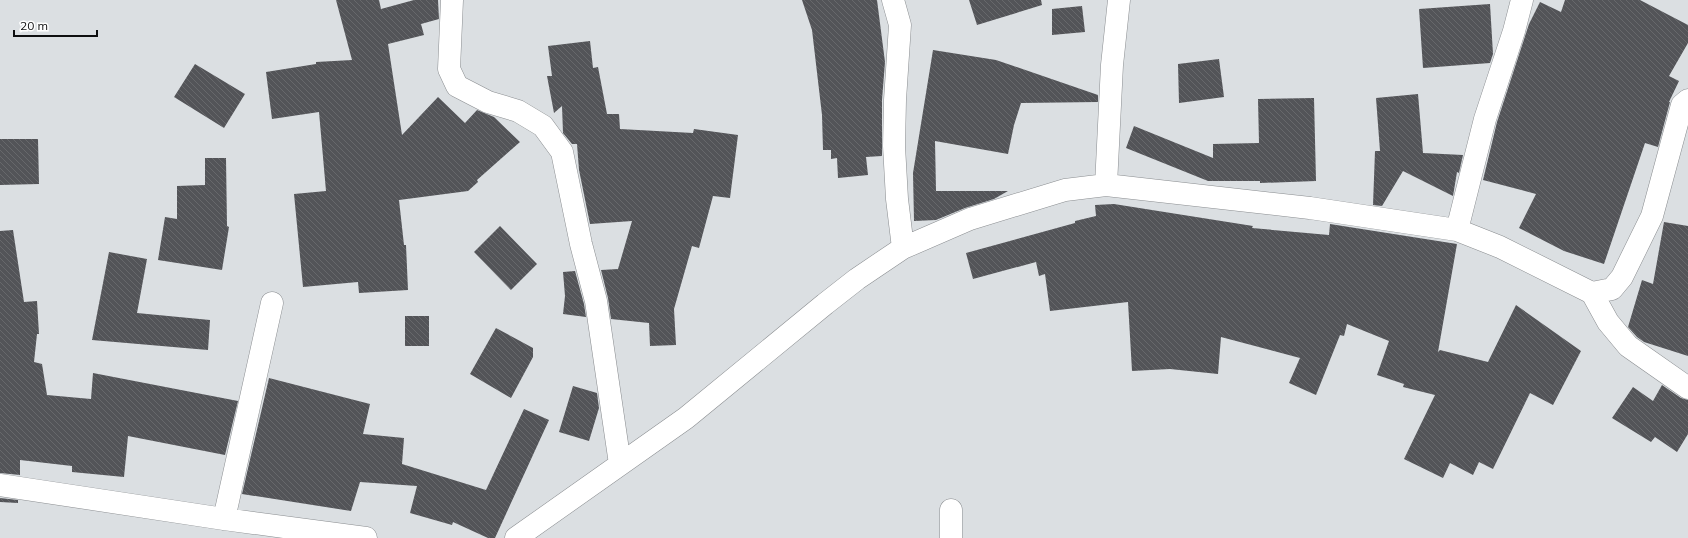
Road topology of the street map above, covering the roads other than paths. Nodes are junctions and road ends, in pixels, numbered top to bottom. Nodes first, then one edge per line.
1 (452, 0) edge
2 (893, 0) edge
3 (1119, 0) edge
4 (1522, 0) edge
5 (1688, 100) edge
6 (1106, 185) junction
7 (1458, 230) junction
8 (903, 248) junction
9 (1592, 293) junction
10 (272, 303) dead end
11 (1688, 388) edge
12 (620, 464) junction
13 (0, 484) edge
14 (952, 510) dead end
15 (224, 519) junction
16 (366, 538) edge
17 (516, 538) edge
18 (951, 538) edge

1 - 12 street
2 - 8 street
3 - 6 street
4 - 7 street
5 - 9 street
6 - 7 street
6 - 8 street
7 - 9 street
8 - 12 street
9 - 11 street
10 - 15 street
12 - 17 street
13 - 15 street
14 - 18 street
15 - 16 street

